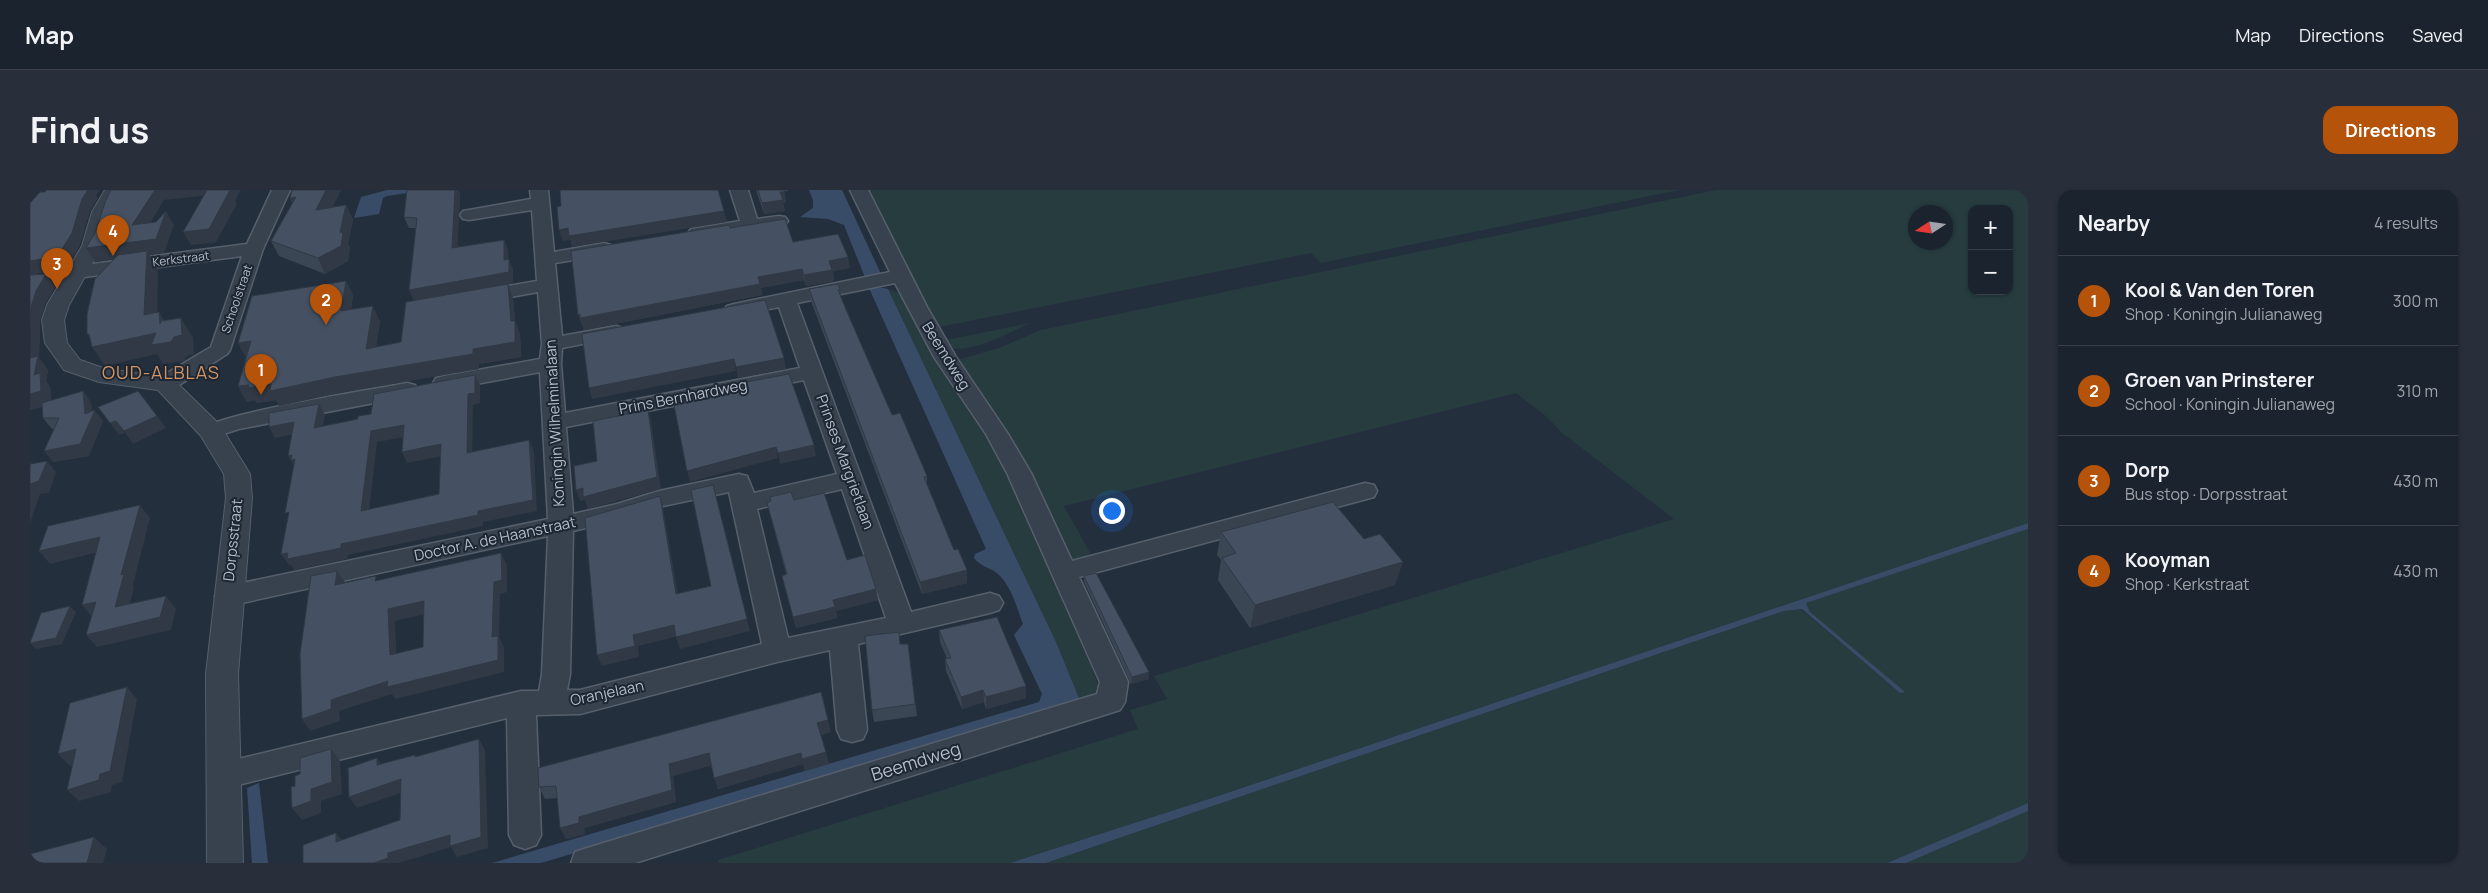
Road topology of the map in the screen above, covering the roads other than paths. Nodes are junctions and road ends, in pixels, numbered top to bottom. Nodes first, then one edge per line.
1 (114, 190) edge
2 (281, 190) edge
3 (739, 190) edge
4 (859, 190) edge
5 (540, 197) edge
6 (469, 214) dead end
7 (779, 221) edge
8 (750, 225) junction
9 (681, 236) edge
10 (622, 246) edge
11 (254, 249) junction
12 (544, 259) junction
13 (66, 276) junction
14 (900, 276) junction
15 (547, 285) junction
16 (463, 300) edge
17 (786, 300) junction
18 (718, 313) edge
19 (630, 329) edge
20 (551, 354) junction
21 (812, 372) junction
22 (165, 384) junction
23 (554, 422) junction
24 (212, 431) junction
25 (851, 479) junction
26 (1365, 491) dead end
27 (744, 504) junction
28 (561, 525) junction
29 (1064, 572) junction
30 (228, 596) junction
31 (990, 602) dead end
32 (902, 624) junction
33 (843, 636) junction
34 (777, 651) junction
35 (520, 702) junction
36 (551, 702) junction
37 (852, 730) dead end
38 (222, 776) junction
39 (525, 835) dead end
40 (225, 863) edge
41 (587, 863) edge

1 - 13 street
2 - 11 street, Schoolstraat
3 - 8 street
4 - 14 street, Beemdweg
5 - 6 street, Koningin Wilhelminalaan
5 - 12 street, Koningin Wilhelminalaan
7 - 8 street
8 - 9 street
10 - 12 street
11 - 13 street, Kerkstraat
11 - 22 street, Schoolstraat
12 - 15 street, Koningin Wilhelminalaan
13 - 22 street
14 - 17 street
14 - 29 street, Beemdweg
15 - 16 street
15 - 20 street, Koningin Wilhelminalaan
17 - 18 street
17 - 21 street, Prinses Margrietlaan
19 - 20 street
20 - 23 street, Koningin Wilhelminalaan
20 - 24 street
21 - 23 street, Prins Bernhardweg
21 - 25 street, Prinses Margrietlaan
22 - 24 street, Dorpsstraat
23 - 28 street, Koningin Wilhelminalaan
24 - 30 street, Dorpsstraat
25 - 27 street
25 - 32 street, Prinses Margrietlaan
26 - 29 street
27 - 28 street, Doctor A. de Haanstraat
27 - 34 street
28 - 30 street, Doctor A. de Haanstraat
28 - 36 street, Koningin Wilhelminalaan
29 - 41 street, Beemdweg
30 - 38 street, Dorpsstraat
31 - 32 street, Oranjelaan
32 - 33 street, Oranjelaan
33 - 34 street, Oranjelaan
33 - 37 street
34 - 36 street, Oranjelaan
35 - 36 street, Oranjelaan
35 - 38 street, Oranjelaan
35 - 39 street
38 - 40 street, Dorpsstraat

